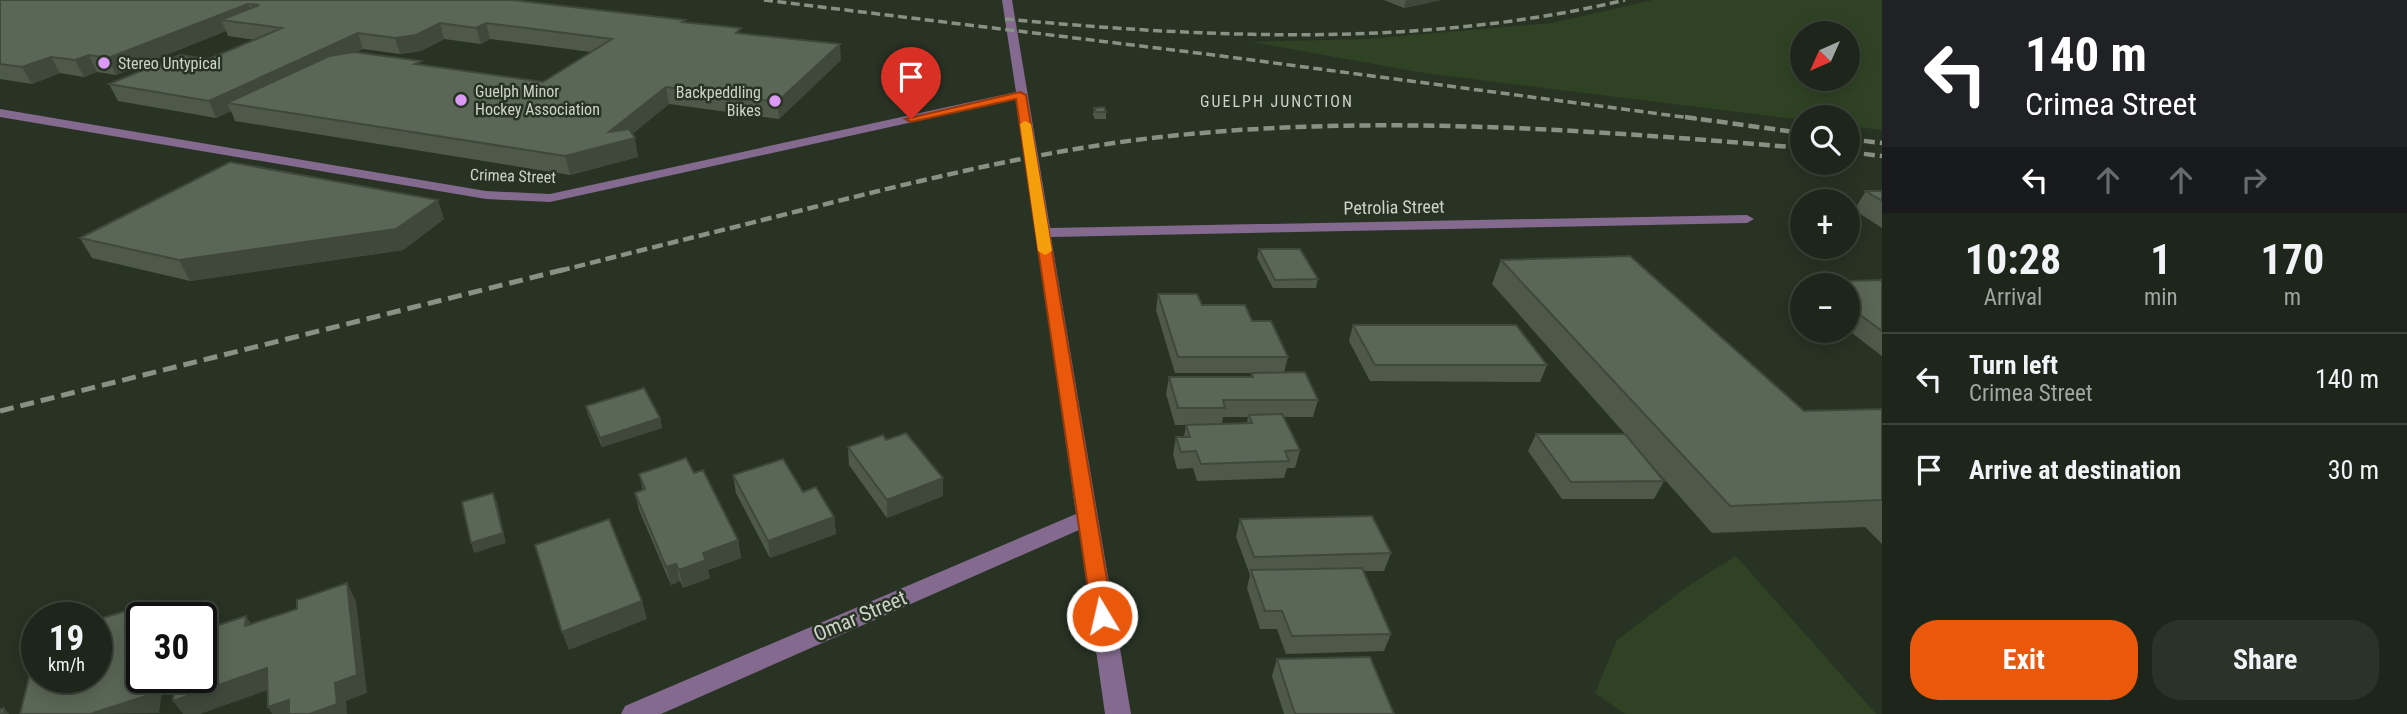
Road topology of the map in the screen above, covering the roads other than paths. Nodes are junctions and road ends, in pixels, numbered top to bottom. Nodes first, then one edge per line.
1 (1007, 0) edge
2 (1020, 95) junction
3 (0, 113) edge
4 (1747, 219) dead end
5 (1042, 233) junction
6 (1087, 518) junction
7 (634, 714) edge
8 (1118, 714) edge

1 - 2 street
2 - 3 street, Crimea Street
2 - 5 street
4 - 5 street, Petrolia Street
5 - 6 street
6 - 7 street, Omar Street
6 - 8 street

